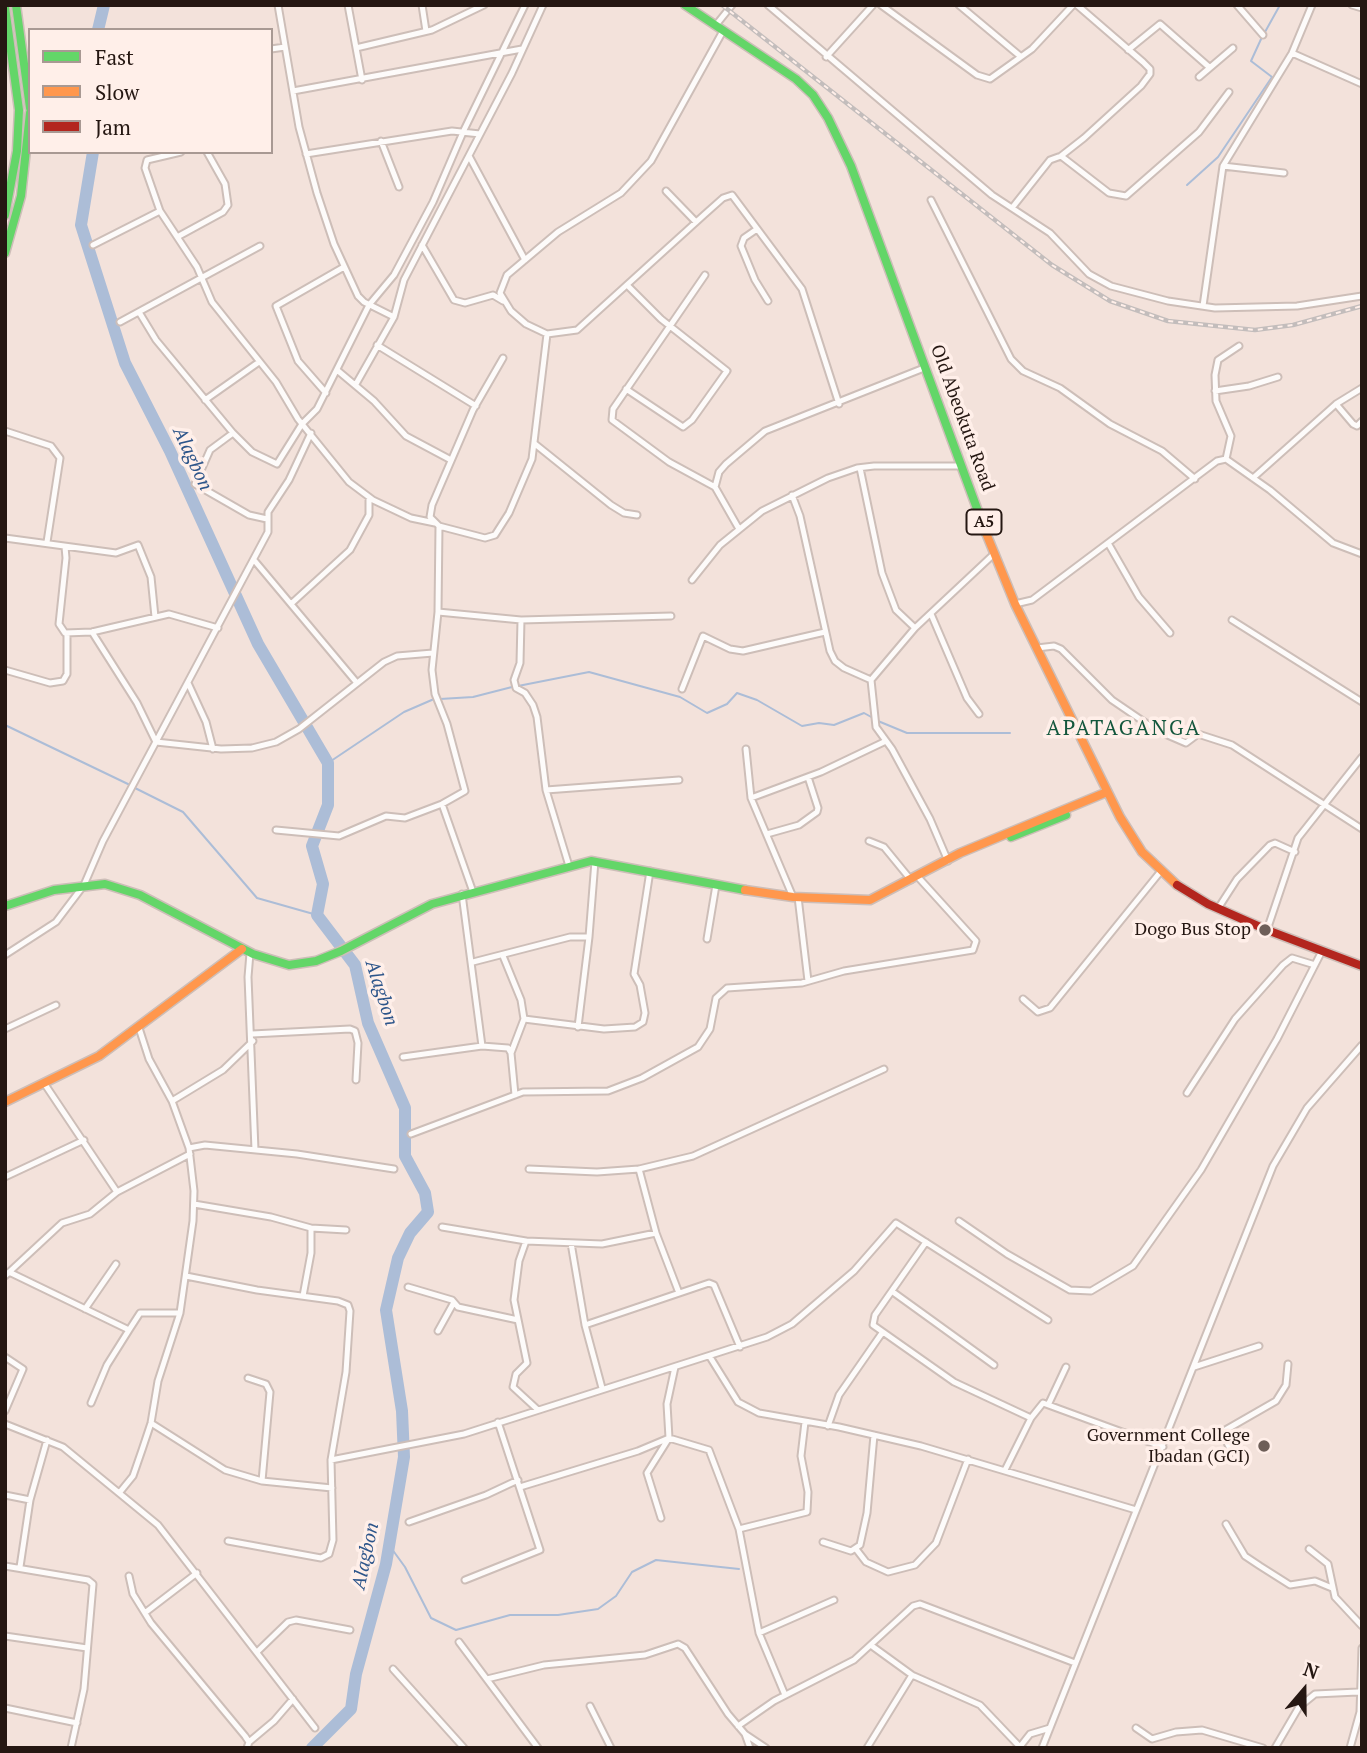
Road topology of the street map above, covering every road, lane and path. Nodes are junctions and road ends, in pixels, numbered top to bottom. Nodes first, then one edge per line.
1 (16, 5) edge
2 (278, 5) edge
3 (348, 5) edge
4 (422, 5) edge
5 (484, 5) edge
6 (525, 5) edge
7 (543, 5) edge
8 (685, 5) edge
9 (732, 5) edge
10 (768, 5) edge
11 (873, 5) edge
12 (881, 5) edge
13 (959, 5) edge
14 (1075, 5) edge
15 (1237, 5) edge
16 (1312, 5) edge
17 (1353, 5) edge
18 (5, 7) edge
19 (1362, 8) edge
20 (719, 28) junction
21 (426, 31) junction
22 (1263, 35) dead end
23 (285, 47) junction
24 (356, 48) junction
25 (1233, 48) dead end
26 (273, 49) edge
27 (522, 49) junction
28 (1128, 50) junction
29 (505, 51) junction
30 (1292, 53) junction
31 (1020, 56) junction
32 (826, 57) junction
33 (24, 59) junction
34 (14, 60) junction
35 (1209, 67) junction
36 (1199, 77) dead end
37 (362, 79) junction
38 (1362, 84) edge
39 (293, 91) junction
40 (1229, 92) dead end
41 (28, 94) edge
42 (28, 130) edge
43 (464, 130) junction
44 (480, 135) junction
45 (381, 141) junction
46 (172, 154) edge
47 (208, 154) edge
48 (306, 154) junction
49 (469, 156) junction
50 (1061, 156) junction
51 (1223, 166) junction
52 (1284, 173) dead end
53 (399, 187) dead end
54 (666, 191) dead end
55 (931, 200) dead end
56 (1013, 208) junction
57 (6, 210) edge
58 (160, 211) junction
59 (696, 222) junction
60 (757, 229) junction
61 (180, 236) junction
62 (93, 245) dead end
63 (260, 246) dead end
64 (422, 246) junction
65 (5, 253) edge
66 (525, 260) junction
67 (344, 267) junction
68 (394, 275) junction
69 (705, 275) dead end
70 (200, 279) junction
71 (404, 280) junction
72 (627, 285) junction
73 (1362, 296) edge
74 (503, 301) junction
75 (768, 301) dead end
76 (369, 305) junction
77 (1203, 306) junction
78 (139, 312) junction
79 (394, 317) junction
80 (120, 322) dead end
81 (669, 326) junction
82 (547, 334) junction
83 (377, 345) junction
84 (1240, 346) dead end
85 (503, 358) dead end
86 (259, 362) junction
87 (926, 367) junction
88 (337, 370) junction
89 (1278, 377) dead end
90 (356, 384) junction
91 (1362, 388) edge
92 (626, 389) junction
93 (1215, 391) junction
94 (326, 393) junction
95 (205, 400) junction
96 (839, 404) junction
97 (1336, 404) junction
98 (475, 406) junction
99 (1362, 421) edge
100 (302, 424) junction
101 (5, 431) edge
102 (233, 433) junction
103 (311, 433) junction
104 (291, 438) junction
105 (535, 444) junction
106 (306, 446) junction
107 (1226, 459) junction
108 (451, 460) junction
109 (961, 466) junction
110 (860, 468) junction
111 (1253, 478) junction
112 (1195, 479) junction
113 (715, 487) junction
114 (792, 495) junction
115 (369, 497) junction
116 (637, 515) dead end
117 (267, 519) junction
118 (437, 524) junction
119 (739, 529) junction
120 (5, 538) edge
121 (47, 542) junction
122 (1108, 543) junction
123 (65, 547) junction
124 (995, 553) junction
125 (1362, 554) edge
126 (254, 560) junction
127 (692, 580) dead end
128 (292, 603) junction
129 (1015, 604) junction
130 (438, 612) junction
131 (931, 614) junction
132 (671, 616) dead end
133 (155, 617) junction
134 (521, 620) junction
135 (1232, 620) dead end
136 (218, 628) junction
137 (915, 628) junction
138 (92, 632) junction
139 (825, 632) junction
140 (67, 633) junction
141 (1170, 633) dead end
142 (1037, 648) junction
143 (433, 653) junction
144 (5, 670) edge
145 (871, 680) junction
146 (188, 683) junction
147 (357, 683) junction
148 (682, 689) dead end
149 (1362, 702) edge
150 (979, 714) dead end
151 (886, 741) junction
152 (156, 742) junction
153 (213, 749) junction
154 (746, 750) dead end
155 (1362, 757) edge
156 (808, 777) junction
157 (679, 780) dead end
158 (547, 790) junction
159 (1108, 794) junction
160 (751, 798) junction
161 (442, 804) junction
162 (1323, 804) junction
163 (1362, 829) edge
164 (276, 830) dead end
165 (767, 834) junction
166 (869, 841) dead end
167 (1295, 852) junction
168 (950, 860) junction
169 (595, 861) junction
170 (569, 866) junction
171 (650, 871) junction
172 (1161, 871) junction
173 (915, 878) junction
174 (83, 885) junction
175 (716, 885) junction
176 (473, 892) junction
177 (463, 894) junction
178 (795, 897) junction
179 (5, 906) edge
180 (1219, 909) junction
181 (1267, 930) junction
182 (589, 937) junction
183 (707, 939) dead end
184 (246, 951) junction
185 (1322, 951) junction
186 (5, 955) edge
187 (503, 956) junction
188 (473, 962) junction
189 (1315, 965) junction
190 (1362, 966) edge
191 (808, 981) junction
192 (1023, 999) dead end
193 (56, 1005) dead end
194 (524, 1019) junction
195 (578, 1027) junction
196 (139, 1028) junction
197 (5, 1029) edge
198 (253, 1037) junction
199 (482, 1045) junction
200 (1362, 1045) edge
201 (511, 1053) junction
202 (403, 1057) dead end
203 (884, 1069) dead end
204 (356, 1080) dead end
205 (44, 1083) junction
206 (1187, 1093) dead end
207 (514, 1095) junction
208 (172, 1101) junction
209 (5, 1102) edge
210 (411, 1134) dead end
211 (84, 1140) junction
212 (255, 1150) junction
213 (189, 1151) junction
214 (639, 1168) junction
215 (529, 1169) dead end
216 (394, 1170) dead end
217 (5, 1177) edge
218 (117, 1192) junction
219 (194, 1204) junction
220 (959, 1222) dead end
221 (442, 1227) dead end
222 (311, 1228) junction
223 (346, 1230) dead end
224 (656, 1233) junction
225 (526, 1241) junction
226 (926, 1242) junction
227 (571, 1243) junction
228 (116, 1264) dead end
229 (7, 1274) edge
230 (186, 1276) junction
231 (408, 1287) dead end
232 (893, 1292) junction
233 (679, 1293) junction
234 (303, 1296) junction
235 (453, 1304) junction
236 (85, 1309) junction
237 (180, 1313) junction
238 (518, 1320) junction
239 (1048, 1320) dead end
240 (585, 1325) junction
241 (129, 1330) junction
242 (438, 1331) dead end
243 (882, 1333) junction
244 (1259, 1346) dead end
245 (740, 1347) junction
246 (5, 1357) edge
247 (710, 1357) junction
248 (1288, 1364) dead end
249 (994, 1365) dead end
250 (675, 1367) junction
251 (1066, 1367) dead end
252 (1194, 1367) junction
253 (248, 1378) dead end
254 (601, 1388) junction
255 (91, 1403) dead end
256 (1049, 1403) junction
257 (538, 1410) junction
258 (5, 1411) edge
259 (1031, 1418) junction
260 (498, 1422) junction
261 (804, 1422) junction
262 (151, 1423) junction
263 (5, 1424) edge
264 (828, 1426) junction
265 (874, 1435) junction
266 (669, 1438) junction
267 (47, 1440) junction
268 (1163, 1447) junction
269 (968, 1459) junction
270 (1228, 1459) dead end
271 (331, 1460) junction
272 (1005, 1470) junction
273 (518, 1480) junction
274 (261, 1481) junction
275 (520, 1487) junction
276 (332, 1488) junction
277 (120, 1492) junction
278 (5, 1495) edge
279 (30, 1500) junction
280 (1136, 1510) junction
281 (661, 1518) dead end
282 (409, 1522) dead end
283 (1226, 1524) dead end
284 (739, 1529) junction
285 (228, 1541) dead end
286 (823, 1542) dead end
287 (856, 1549) junction
288 (1309, 1549) dead end
289 (5, 1566) edge
290 (20, 1567) junction
291 (197, 1573) junction
292 (129, 1576) dead end
293 (465, 1580) dead end
294 (1332, 1588) junction
295 (834, 1600) dead end
296 (146, 1612) junction
297 (1362, 1626) edge
298 (350, 1630) dead end
299 (760, 1633) junction
300 (5, 1636) edge
301 (459, 1642) dead end
302 (872, 1646) junction
303 (88, 1648) junction
304 (1362, 1648) edge
305 (257, 1652) junction
306 (1074, 1662) junction
307 (393, 1669) dead end
308 (912, 1675) junction
309 (487, 1679) junction
310 (1359, 1692) junction
311 (785, 1695) junction
312 (292, 1699) junction
313 (590, 1706) dead end
314 (5, 1708) edge
315 (77, 1723) junction
316 (738, 1726) junction
317 (1051, 1727) junction
318 (314, 1728) dead end
319 (1136, 1728) dead end
320 (745, 1734) junction
321 (248, 1745) edge
322 (1020, 1747) edge
323 (71, 1748) edge
324 (464, 1748) edge
325 (538, 1748) edge
326 (611, 1748) edge
327 (750, 1748) edge
328 (766, 1748) edge
329 (867, 1748) edge
330 (1042, 1748) edge
331 (1263, 1748) edge
332 (1275, 1748) edge
333 (1350, 1748) edge

1 - 33 main road
2 - 23 street
3 - 24 street
4 - 21 street
5 - 21 street
6 - 29 street
7 - 27 street
8 - 20 main road, Old Abeokuta Road / A5
9 - 20 street
10 - 32 street
11 - 32 street
12 - 31 street
13 - 31 street
14 - 28 street
14 - 31 street
15 - 22 street
16 - 30 street
17 - 19 street
18 - 34 main road
20 - 66 street
20 - 87 main road, Old Abeokuta Road / A5
21 - 24 street
23 - 26 street
23 - 39 street
24 - 37 street
25 - 35 street
27 - 29 street
27 - 44 street
28 - 35 street
28 - 50 street
29 - 37 street
29 - 43 street
30 - 38 street
30 - 51 street
32 - 56 street
33 - 34 main road
33 - 41 main road
34 - 57 main road
35 - 36 street
37 - 39 street
39 - 48 street
40 - 50 street
42 - 65 main road
43 - 44 street
43 - 45 street
43 - 68 street
44 - 49 street
45 - 48 street
45 - 53 street
46 - 58 street
47 - 61 street
48 - 67 street
49 - 64 street
49 - 66 street
50 - 56 street
51 - 52 street
51 - 77 street
54 - 59 street
55 - 112 street
56 - 77 street
58 - 61 street
58 - 62 street
59 - 60 street
59 - 72 street
60 - 75 street
60 - 96 street
61 - 70 street
63 - 70 street
64 - 71 street
64 - 74 street
66 - 74 street
67 - 76 street
67 - 94 street
68 - 71 street
68 - 76 street
69 - 81 street
70 - 78 street
70 - 86 street
71 - 79 street
72 - 81 street
72 - 82 street
73 - 77 street
74 - 82 street
76 - 79 street
76 - 88 street
78 - 80 street
78 - 95 street
79 - 83 street
81 - 92 street
81 - 92 street
82 - 105 street
83 - 90 street
83 - 98 street
84 - 93 street
85 - 98 street
86 - 95 street
86 - 100 street
87 - 96 street
87 - 109 main road, Old Abeokuta Road / A5
88 - 90 street
88 - 94 street
89 - 93 street
90 - 108 street
91 - 97 street
92 - 113 street
93 - 107 street
94 - 100 street
95 - 102 street
96 - 113 street
97 - 99 street
97 - 111 street
98 - 108 street
100 - 103 street
100 - 104 street
101 - 121 street
102 - 104 street
102 - 117 street
103 - 106 street
103 - 115 street
104 - 106 street
105 - 116 street
105 - 118 street
106 - 117 street
107 - 111 street
107 - 112 street
108 - 118 street
109 - 110 street
109 - 124 main road, Old Abeokuta Road / A5
110 - 114 street
110 - 137 street
111 - 125 street
112 - 122 street
113 - 119 street
114 - 119 street
114 - 139 street
115 - 118 street
115 - 128 street
117 - 126 street
118 - 130 street
119 - 127 street
120 - 121 street
121 - 123 street
122 - 129 street
122 - 141 street
123 - 133 street
123 - 140 street
124 - 129 main road, Old Abeokuta Road / A5
124 - 131 street
126 - 128 street
126 - 136 street
128 - 147 street
129 - 142 main road, Old Abeokuta Road / A5
130 - 134 street
130 - 143 street
131 - 137 street
131 - 150 street
132 - 134 street
133 - 136 street
133 - 138 street
134 - 158 street
135 - 149 street
136 - 146 street
137 - 145 street
138 - 140 street
138 - 152 street
139 - 145 street
139 - 148 street
140 - 144 street
142 - 159 main road, Old Abeokuta Road / A5
142 - 162 street
143 - 147 street
143 - 161 street
145 - 151 street
146 - 152 street
146 - 153 street
147 - 153 street
151 - 156 street
151 - 168 street
152 - 153 street
152 - 174 street
154 - 160 street
155 - 162 street
156 - 160 street
156 - 165 street
157 - 158 street
158 - 170 street
159 - 168 main road
159 - 172 main road, Old Abeokuta Road / A5
160 - 165 street
161 - 164 street
161 - 176 street
162 - 163 street
162 - 167 street
165 - 178 street
166 - 173 street
167 - 180 street
167 - 181 street
168 - 173 main road
169 - 170 main road
169 - 171 main road
169 - 182 street
170 - 176 main road
171 - 175 main road
171 - 195 street
172 - 180 main road, Old Abeokuta Road / A5
172 - 192 street
173 - 178 main road
173 - 191 street
174 - 179 main road
174 - 184 main road
174 - 186 street
175 - 178 main road
175 - 183 street
176 - 177 main road
177 - 184 main road
177 - 188 street
178 - 191 street
180 - 181 main road, Old Abeokuta Road / A5
181 - 185 main road, Old Abeokuta Road / A5
182 - 187 street
182 - 195 street
184 - 196 main road
184 - 198 street
185 - 189 street
185 - 190 main road, Old Abeokuta Road / A5
187 - 188 street
187 - 194 street
188 - 199 street
189 - 206 street
189 - 220 street
191 - 207 street
193 - 197 street
194 - 195 street
194 - 201 street
196 - 205 main road
196 - 208 street
198 - 204 street
198 - 208 street
198 - 212 street
199 - 201 street
199 - 202 street
200 - 252 street
201 - 207 street
203 - 214 street
205 - 209 main road
205 - 211 street
207 - 210 street
208 - 213 street
211 - 217 street
211 - 218 street
212 - 213 street
212 - 216 street
213 - 218 street
213 - 219 street
214 - 215 street
214 - 224 street
218 - 229 street
219 - 222 street
219 - 230 street
221 - 225 street
222 - 223 street
222 - 234 street
224 - 227 street
224 - 233 street
225 - 227 street
225 - 238 street
226 - 232 street
226 - 239 street
226 - 245 street
227 - 240 street
228 - 236 street
229 - 236 street
230 - 234 street
230 - 237 street
231 - 235 street
232 - 243 street
232 - 249 street
233 - 240 street
233 - 245 street
234 - 271 street
235 - 238 street
235 - 242 street
236 - 241 street
237 - 241 street
237 - 262 street
238 - 257 street
240 - 254 street
241 - 255 street
243 - 259 street
243 - 264 street
244 - 252 street
245 - 247 street
246 - 258 street
247 - 250 street
247 - 261 street
248 - 270 street
250 - 254 street
250 - 266 street
251 - 256 street
252 - 268 street
253 - 274 street
254 - 257 street
256 - 259 street
256 - 268 street
257 - 260 street
259 - 272 street
260 - 271 street
260 - 273 street
261 - 264 street
261 - 284 street
262 - 274 street
262 - 277 street
263 - 267 street
264 - 265 street
265 - 269 street
265 - 287 street
266 - 275 street
266 - 281 street
266 - 284 street
267 - 277 street
267 - 279 street
268 - 280 street
269 - 272 street
269 - 287 street
271 - 276 street
272 - 280 street
273 - 275 street
273 - 282 street
274 - 276 street
275 - 293 street
276 - 285 street
277 - 291 street
278 - 279 street
279 - 290 street
280 - 306 street
283 - 294 street
284 - 299 street
286 - 287 street
288 - 294 street
289 - 290 street
290 - 303 street
291 - 296 street
291 - 305 street
292 - 296 street
294 - 297 street
295 - 299 street
296 - 321 street
298 - 305 street
299 - 311 street
300 - 303 street
301 - 309 street
302 - 306 street
302 - 308 street
302 - 311 street
303 - 315 street
304 - 310 street
305 - 312 street
306 - 317 street
307 - 324 street
308 - 322 street
308 - 329 street
309 - 316 street
309 - 325 street
310 - 332 street
310 - 333 street
311 - 316 street
312 - 318 street
312 - 321 street
313 - 326 street
314 - 315 street
315 - 323 street
316 - 320 street
317 - 322 street
317 - 330 street
319 - 331 street
320 - 327 street
320 - 328 street

